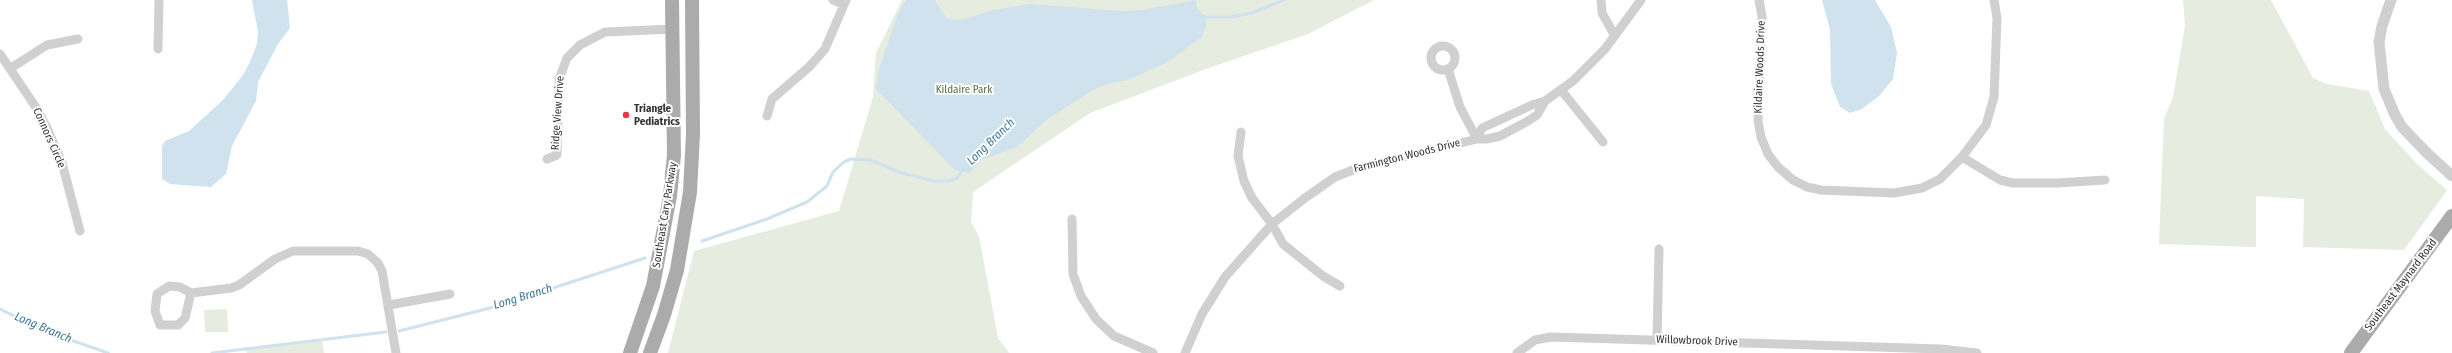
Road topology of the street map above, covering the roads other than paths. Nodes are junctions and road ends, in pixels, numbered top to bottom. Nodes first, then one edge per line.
1 (159, 0) edge
2 (672, 0) edge
3 (692, 0) edge
4 (833, 0) edge
5 (1601, 0) edge
6 (1641, 0) edge
7 (1759, 0) edge
8 (1994, 0) edge
9 (2390, 0) edge
10 (845, 2) edge
11 (673, 29) junction
12 (1615, 36) junction
13 (78, 39) dead end
14 (158, 49) dead end
15 (0, 54) edge
16 (11, 68) junction
17 (1448, 69) dead end
18 (1561, 90) junction
19 (1545, 101) junction
20 (767, 116) dead end
21 (1241, 132) dead end
22 (1476, 139) junction
23 (1603, 142) dead end
24 (1962, 156) junction
25 (546, 158) dead end
26 (2452, 176) edge
27 (2105, 180) dead end
28 (2452, 216) edge
29 (1072, 219) dead end
30 (1272, 224) junction
31 (80, 231) dead end
32 (1659, 249) dead end
33 (1340, 286) dead end
34 (192, 292) junction
35 (450, 294) dead end
36 (389, 305) junction
37 (1656, 340) junction
38 (396, 353) edge
39 (630, 353) edge
40 (650, 353) edge
41 (1153, 353) edge
42 (1185, 353) edge
43 (1517, 353) edge
44 (1977, 353) edge
45 (2350, 353) edge

1 - 14 street
2 - 11 main road, Southeast Cary Parkway
3 - 40 main road, Southeast Cary Parkway
4 - 10 street
5 - 12 street
6 - 12 street, Farmington Woods Drive
7 - 24 street, Kildaire Woods Drive
8 - 24 street, Kildaire Woods Drive
9 - 26 street
10 - 20 street
11 - 25 street, Ridge View Drive
11 - 39 main road, Southeast Cary Parkway
12 - 18 street, Farmington Woods Drive
13 - 16 street
15 - 16 street, Connors Circle
16 - 31 street, Connors Circle
17 - 22 street
18 - 19 street, Farmington Woods Drive
18 - 23 street
19 - 22 street, Farmington Woods Drive
19 - 22 street, Farmington Woods Drive
21 - 30 street
22 - 30 street, Farmington Woods Drive
24 - 27 street
28 - 45 main road, Southeast Maynard Road
29 - 41 street
30 - 33 street
30 - 42 street, Farmington Woods Drive
32 - 37 street
34 - 34 street
34 - 36 street
35 - 36 street
36 - 38 street
37 - 43 street, Willowbrook Drive
37 - 44 street, Willowbrook Drive

